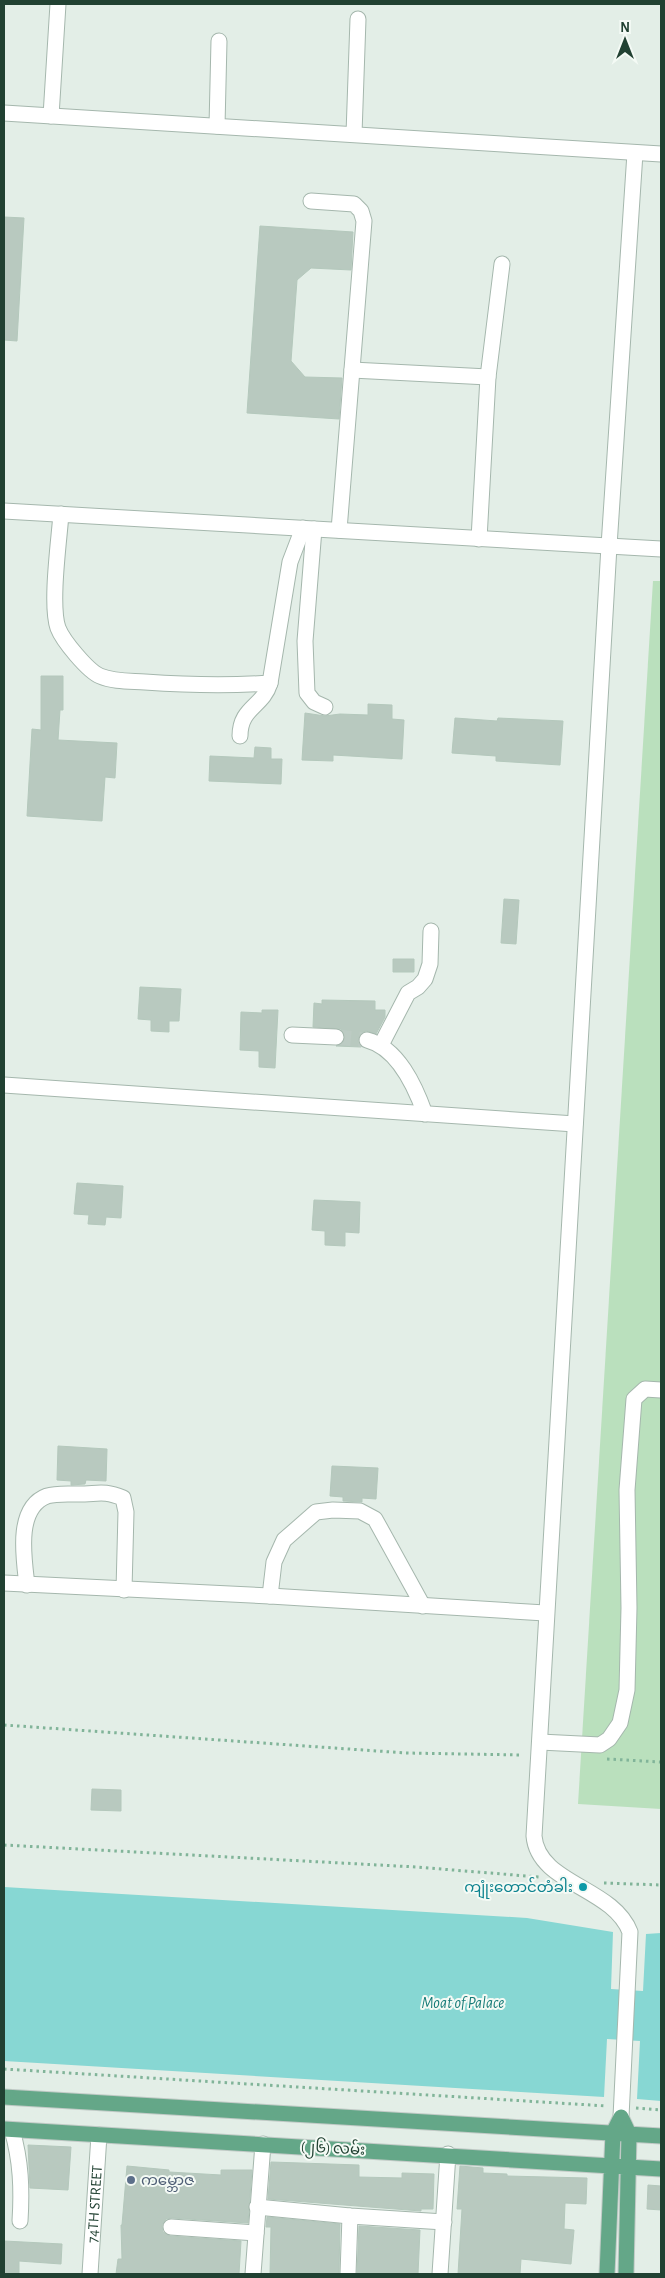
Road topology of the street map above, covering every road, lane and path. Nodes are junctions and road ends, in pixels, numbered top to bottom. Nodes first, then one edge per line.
1 (58, 4) edge
2 (358, 19) dead end
3 (219, 41) dead end
4 (4, 113) edge
5 (51, 116) junction
6 (217, 126) junction
7 (354, 134) junction
8 (635, 153) junction
9 (661, 154) edge
10 (311, 201) dead end
11 (502, 264) dead end
12 (352, 370) junction
13 (488, 376) junction
14 (4, 511) edge
15 (60, 514) junction
16 (308, 529) junction
17 (339, 530) junction
18 (479, 538) junction
19 (609, 546) junction
20 (661, 549) edge
21 (270, 683) junction
22 (325, 707) dead end
23 (240, 736) dead end
24 (431, 932) dead end
25 (292, 1035) dead end
26 (336, 1037) tunnel mouth
27 (367, 1040) tunnel mouth
28 (382, 1045) junction
29 (4, 1086) edge
30 (425, 1114) junction
31 (575, 1124) junction
32 (661, 1390) edge
33 (4, 1583) edge
34 (27, 1585) junction
35 (124, 1590) junction
36 (270, 1596) junction
37 (423, 1606) junction
38 (545, 1613) junction
39 (4, 1725) edge
40 (539, 1749) junction
41 (605, 1759) dead end
42 (661, 1762) edge
43 (4, 1845) edge
44 (548, 1878) dead end
45 (602, 1883) dead end
46 (661, 1885) edge
47 (4, 2069) edge
48 (4, 2097) edge
49 (621, 2108) junction
50 (661, 2110) edge
51 (8, 2130) edge
52 (613, 2133) junction
53 (629, 2134) junction
54 (99, 2135) junction
55 (661, 2136) edge
56 (263, 2144) junction
57 (448, 2154) junction
58 (613, 2166) junction
59 (630, 2166) junction
60 (661, 2168) edge
61 (257, 2207) junction
62 (350, 2216) junction
63 (20, 2221) dead end
64 (444, 2222) junction
65 (171, 2227) dead end
66 (256, 2233) junction
67 (90, 2274) edge
68 (253, 2274) edge
69 (348, 2274) edge
70 (440, 2274) edge
71 (607, 2274) edge
72 (626, 2274) edge

1 - 5 street
2 - 7 street
3 - 6 street
4 - 5 street
5 - 6 street
6 - 7 street
7 - 8 street
8 - 9 street
8 - 19 street
10 - 12 street
11 - 13 street
12 - 13 street
12 - 17 street
13 - 18 street
14 - 15 street
15 - 16 street
15 - 21 street
16 - 17 street
16 - 21 street
16 - 22 street
17 - 18 street
18 - 19 street
19 - 20 street
19 - 31 street
21 - 23 street
24 - 28 street
25 - 26 street
27 - 28 street
28 - 30 street
29 - 30 street
30 - 31 street
31 - 38 street
32 - 40 street
33 - 34 street
34 - 35 street
34 - 35 street
35 - 36 street
36 - 37 street
36 - 37 street
37 - 38 street
38 - 40 street
39 - 40 path
40 - 49 street
41 - 42 path
43 - 44 path
45 - 46 path
47 - 49 path
48 - 52 main road, (၂၆) လမ်း
49 - 50 path
49 - 52 main road
49 - 53 main road
51 - 54 main road, (၂၆) လမ်း
51 - 63 street
52 - 53 main road, (၂၆) လမ်း
52 - 58 main road
53 - 55 main road, (၂၆) လမ်း
53 - 59 main road
54 - 56 main road, (၂၆) လမ်း
54 - 67 street, 74TH STREET
56 - 57 main road, (၂၆) လမ်း
56 - 61 street
57 - 58 main road, (၂၆) လမ်း
57 - 64 street
58 - 59 main road, (၂၆) လမ်း
58 - 71 main road
59 - 60 main road, (၂၆) လမ်း
59 - 72 main road
61 - 62 street
61 - 66 street
62 - 64 street
62 - 69 street
64 - 70 street
65 - 66 street
66 - 68 street

